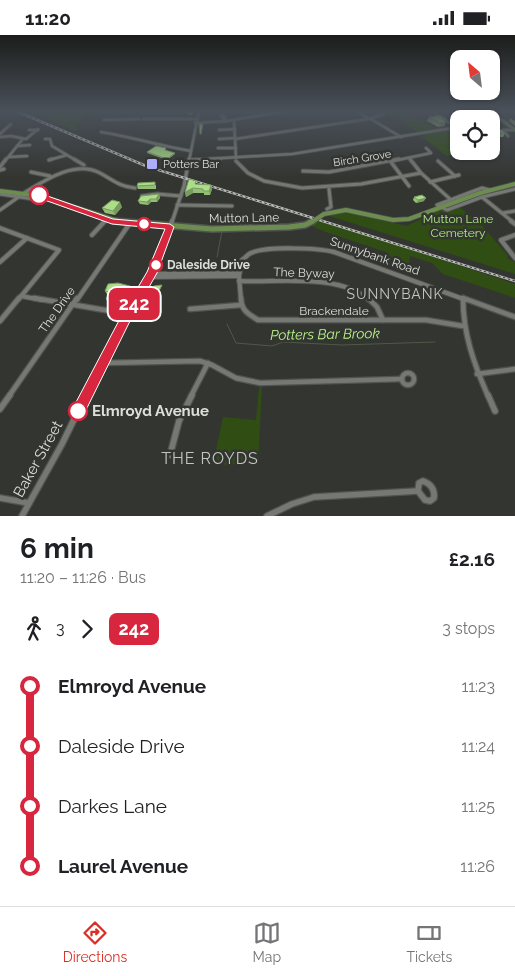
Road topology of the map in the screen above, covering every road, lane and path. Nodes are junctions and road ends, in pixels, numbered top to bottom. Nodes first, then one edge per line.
1 (34, 133) edge
2 (109, 133) edge
3 (194, 133) edge
4 (235, 133) edge
5 (272, 133) edge
6 (394, 133) edge
7 (425, 133) edge
8 (506, 133) edge
9 (0, 135) edge
10 (508, 136) dead end
11 (402, 138) junction
12 (45, 139) dead end
13 (219, 139) dead end
14 (235, 139) junction
15 (22, 140) junction
16 (30, 145) dead end
17 (17, 146) junction
18 (218, 148) dead end
19 (236, 148) junction
20 (426, 148) dead end
21 (191, 151) junction
22 (67, 155) junction
23 (27, 156) dead end
24 (9, 157) junction
25 (236, 159) junction
26 (410, 159) junction
27 (49, 160) dead end
28 (190, 160) junction
29 (438, 161) dead end
30 (390, 162) junction
31 (84, 165) junction
32 (1, 169) edge
33 (92, 170) junction
34 (31, 171) dead end
35 (74, 171) junction
36 (303, 171) dead end
37 (421, 173) junction
38 (50, 177) junction
39 (402, 177) junction
40 (430, 182) junction
41 (515, 184) edge
42 (409, 186) dead end
43 (122, 188) joint
44 (135, 188) edge
45 (498, 188) junction
46 (329, 189) junction
47 (515, 189) edge
48 (489, 190) junction
49 (504, 192) junction
50 (0, 193) edge
51 (22, 195) junction
52 (142, 196) edge
53 (180, 196) junction
54 (482, 197) junction
55 (450, 199) junction
56 (463, 202) junction
57 (177, 205) junction
58 (437, 205) junction
59 (232, 206) dead end
60 (337, 208) dead end
61 (0, 210) edge
62 (515, 211) edge
63 (502, 213) junction
64 (106, 220) junction
65 (130, 223) junction
66 (515, 224) edge
67 (170, 227) junction
68 (0, 228) edge
69 (92, 235) dead end
70 (515, 235) edge
71 (27, 238) junction
72 (515, 258) edge
73 (0, 262) edge
74 (150, 275) junction
75 (239, 277) junction
76 (21, 295) junction
77 (463, 298) junction
78 (74, 304) junction
79 (240, 305) junction
80 (190, 309) dead end
81 (128, 314) junction
82 (515, 317) edge
83 (0, 321) edge
84 (383, 321) junction
85 (463, 326) junction
86 (102, 363) junction
87 (208, 363) junction
88 (515, 369) edge
89 (477, 373) junction
90 (402, 379) dead end
91 (0, 409) edge
92 (495, 411) dead end
93 (170, 455) dead end
94 (418, 491) dead end
95 (0, 498) edge
96 (29, 503) junction
97 (22, 516) edge
98 (267, 516) edge

1 - 15 street
2 - 21 street
3 - 21 street, Baker Street
4 - 14 street
5 - 14 street
6 - 11 street
7 - 11 street
8 - 10 street
9 - 15 street
11 - 25 street
12 - 22 street
13 - 14 street
14 - 19 street
15 - 17 street
16 - 17 street
17 - 24 street
18 - 19 street
19 - 25 street
20 - 26 street, Birch Grove
21 - 28 street, Baker Street
22 - 27 street
22 - 31 street
23 - 24 street
24 - 32 street
25 - 28 street
25 - 46 street
26 - 30 street, Birch Grove
26 - 37 street
28 - 53 street, Baker Street
29 - 40 street
30 - 36 street, Birch Grove
30 - 39 street
31 - 33 street
31 - 35 street
33 - 35 street
33 - 43 street
34 - 38 street
35 - 38 street
37 - 39 street
37 - 40 street
38 - 51 street
39 - 42 street
39 - 46 street
40 - 55 street
41 - 45 main road, Mutton Lane
43 - 44 street
45 - 48 main road, Mutton Lane
45 - 49 street
46 - 60 street
47 - 49 street, Mutton Lane
48 - 55 street, Mutton Lane
48 - 56 main road, Mutton Lane
49 - 54 street, Mutton Lane
50 - 51 main road, Mutton Lane
51 - 61 street
51 - 64 main road, Mutton Lane
52 - 53 street
53 - 57 street, Baker Street
54 - 56 street, Mutton Lane
54 - 63 street
55 - 58 street, Mutton Lane
56 - 58 main road, Mutton Lane
57 - 59 street
57 - 67 street, Baker Street
58 - 67 main road, Mutton Lane, bridge
62 - 63 street
63 - 66 street
64 - 65 main road, Mutton Lane
64 - 69 street
65 - 67 main road, Mutton Lane
65 - 78 street, The Drive
67 - 74 street, Baker Street
68 - 71 street
70 - 72 street
71 - 73 street
71 - 76 street
74 - 75 street
74 - 81 street, Baker Street
75 - 77 street, Sunnybank Road
75 - 79 street
75 - 84 street, The Byway
76 - 78 street
76 - 83 street
77 - 82 street, Sunnybank Road
77 - 85 street
78 - 81 street
78 - 91 street, The Drive
79 - 80 street
79 - 84 street, Brackendale
81 - 86 street, Baker Street
84 - 85 street, Brackendale
85 - 89 street
86 - 87 street
86 - 96 street, Baker Street
87 - 90 street
87 - 93 street
88 - 89 street
89 - 92 street
94 - 98 street
95 - 96 street
96 - 97 street, Baker Street

